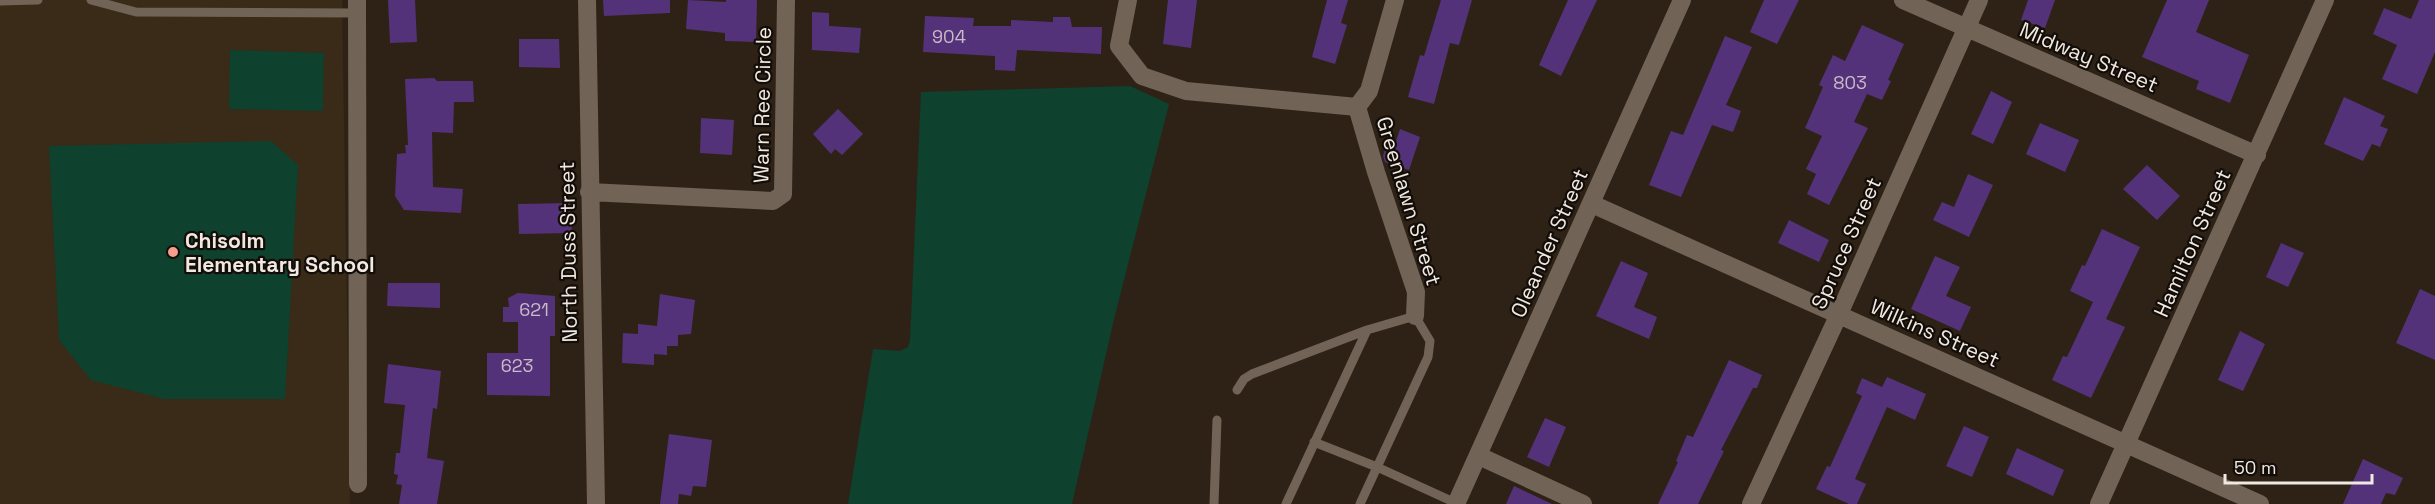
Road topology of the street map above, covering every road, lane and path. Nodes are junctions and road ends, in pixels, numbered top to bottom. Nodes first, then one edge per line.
1 (39, 0) edge
2 (91, 0) edge
3 (136, 0) edge
4 (240, 0) edge
5 (587, 0) edge
6 (786, 0) edge
7 (1128, 0) edge
8 (1395, 0) edge
9 (1682, 0) edge
10 (1903, 0) edge
11 (1978, 0) edge
12 (2325, 0) edge
13 (0, 1) edge
14 (357, 6) edge
15 (136, 12) junction
16 (241, 12) junction
17 (1966, 29) junction
18 (1357, 107) junction
19 (2257, 155) junction
20 (590, 192) junction
21 (1592, 204) junction
22 (1839, 314) junction
23 (1415, 316) junction
24 (1367, 330) junction
25 (1237, 390) dead end
26 (1217, 420) dead end
27 (1314, 442) junction
28 (2126, 444) junction
29 (1479, 456) junction
30 (1377, 467) junction
31 (358, 484) dead end
32 (596, 504) edge
33 (1214, 504) edge
34 (1286, 504) edge
35 (1360, 504) edge
36 (1456, 504) edge
37 (1583, 504) edge
38 (1751, 504) edge
39 (2099, 504) edge
40 (2260, 504) edge

1 - 13 lane
2 - 15 lane
3 - 15 lane
4 - 16 lane
5 - 20 street, North Duss Street
6 - 20 street, Warn Ree Circle
7 - 18 street
8 - 18 street, Greenlawn Street
9 - 21 street, Oleander Street
10 - 17 street, Midway Street
11 - 17 street, Spruce Street
12 - 19 street, Hamilton Street
14 - 16 lane
14 - 31 street
15 - 16 lane
17 - 19 street, Midway Street
17 - 22 street, Spruce Street
18 - 23 street, Greenlawn Street
19 - 28 street, Hamilton Street
20 - 32 street, North Duss Street
21 - 22 street, Wilkins Street
21 - 29 street, Oleander Street
22 - 28 street, Wilkins Street
22 - 38 street, Spruce Street
23 - 24 lane
23 - 30 lane
24 - 25 lane
24 - 27 lane
26 - 33 lane
27 - 30 lane
27 - 34 lane
28 - 39 street, Hamilton Street
28 - 40 street, Wilkins Street
29 - 36 street, Oleander Street
29 - 37 street
30 - 35 lane
30 - 36 lane

